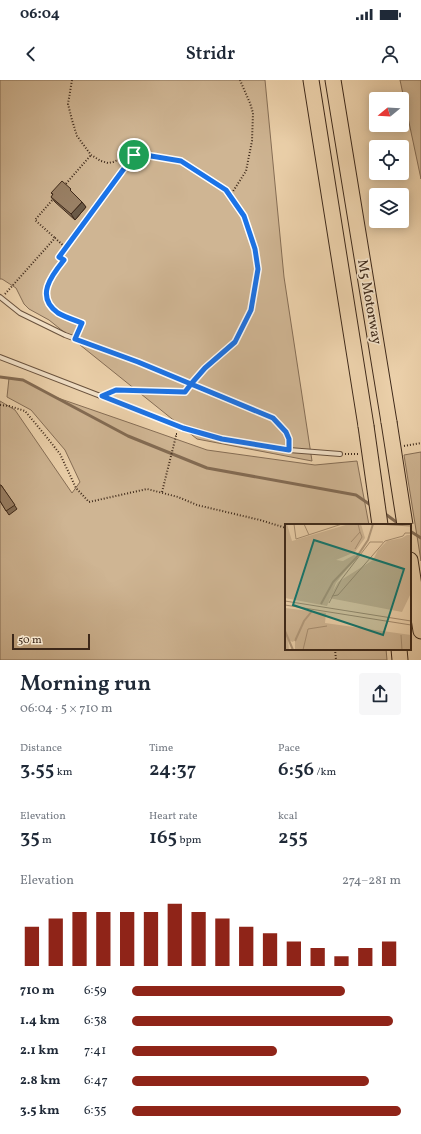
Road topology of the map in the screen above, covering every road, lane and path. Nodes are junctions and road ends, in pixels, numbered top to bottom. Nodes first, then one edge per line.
1 (72, 80) edge
2 (240, 80) edge
3 (311, 80) edge
4 (333, 80) edge
5 (91, 155) junction
6 (134, 155) junction
7 (60, 191) edge
8 (55, 196) edge
9 (230, 196) junction
10 (55, 238) junction
11 (66, 248) junction
12 (1, 297) edge
13 (75, 339) junction
14 (0, 357) edge
15 (191, 384) junction
16 (102, 396) junction
17 (0, 405) edge
18 (176, 436) dead end
19 (289, 450) junction
20 (340, 454) dead end
21 (162, 492) junction
22 (380, 524) edge
23 (405, 524) edge
24 (285, 528) edge
25 (411, 566) edge
26 (421, 631) edge
27 (334, 650) edge
28 (399, 650) edge
29 (336, 660) edge
30 (400, 660) edge

1 - 5 path
2 - 9 path
3 - 22 highway, M5 Motorway, bridge
4 - 23 highway, M5 Motorway, bridge
5 - 6 path
5 - 7 path
6 - 9 path
6 - 11 path
8 - 10 path
9 - 15 path
10 - 11 path
10 - 12 path
11 - 13 path
12 - 13 lane
13 - 15 lane
14 - 16 lane
15 - 16 path
15 - 19 lane
16 - 19 lane
17 - 21 path
18 - 21 path
19 - 20 lane
21 - 24 path
25 - 26 highway
27 - 29 path
28 - 30 highway

